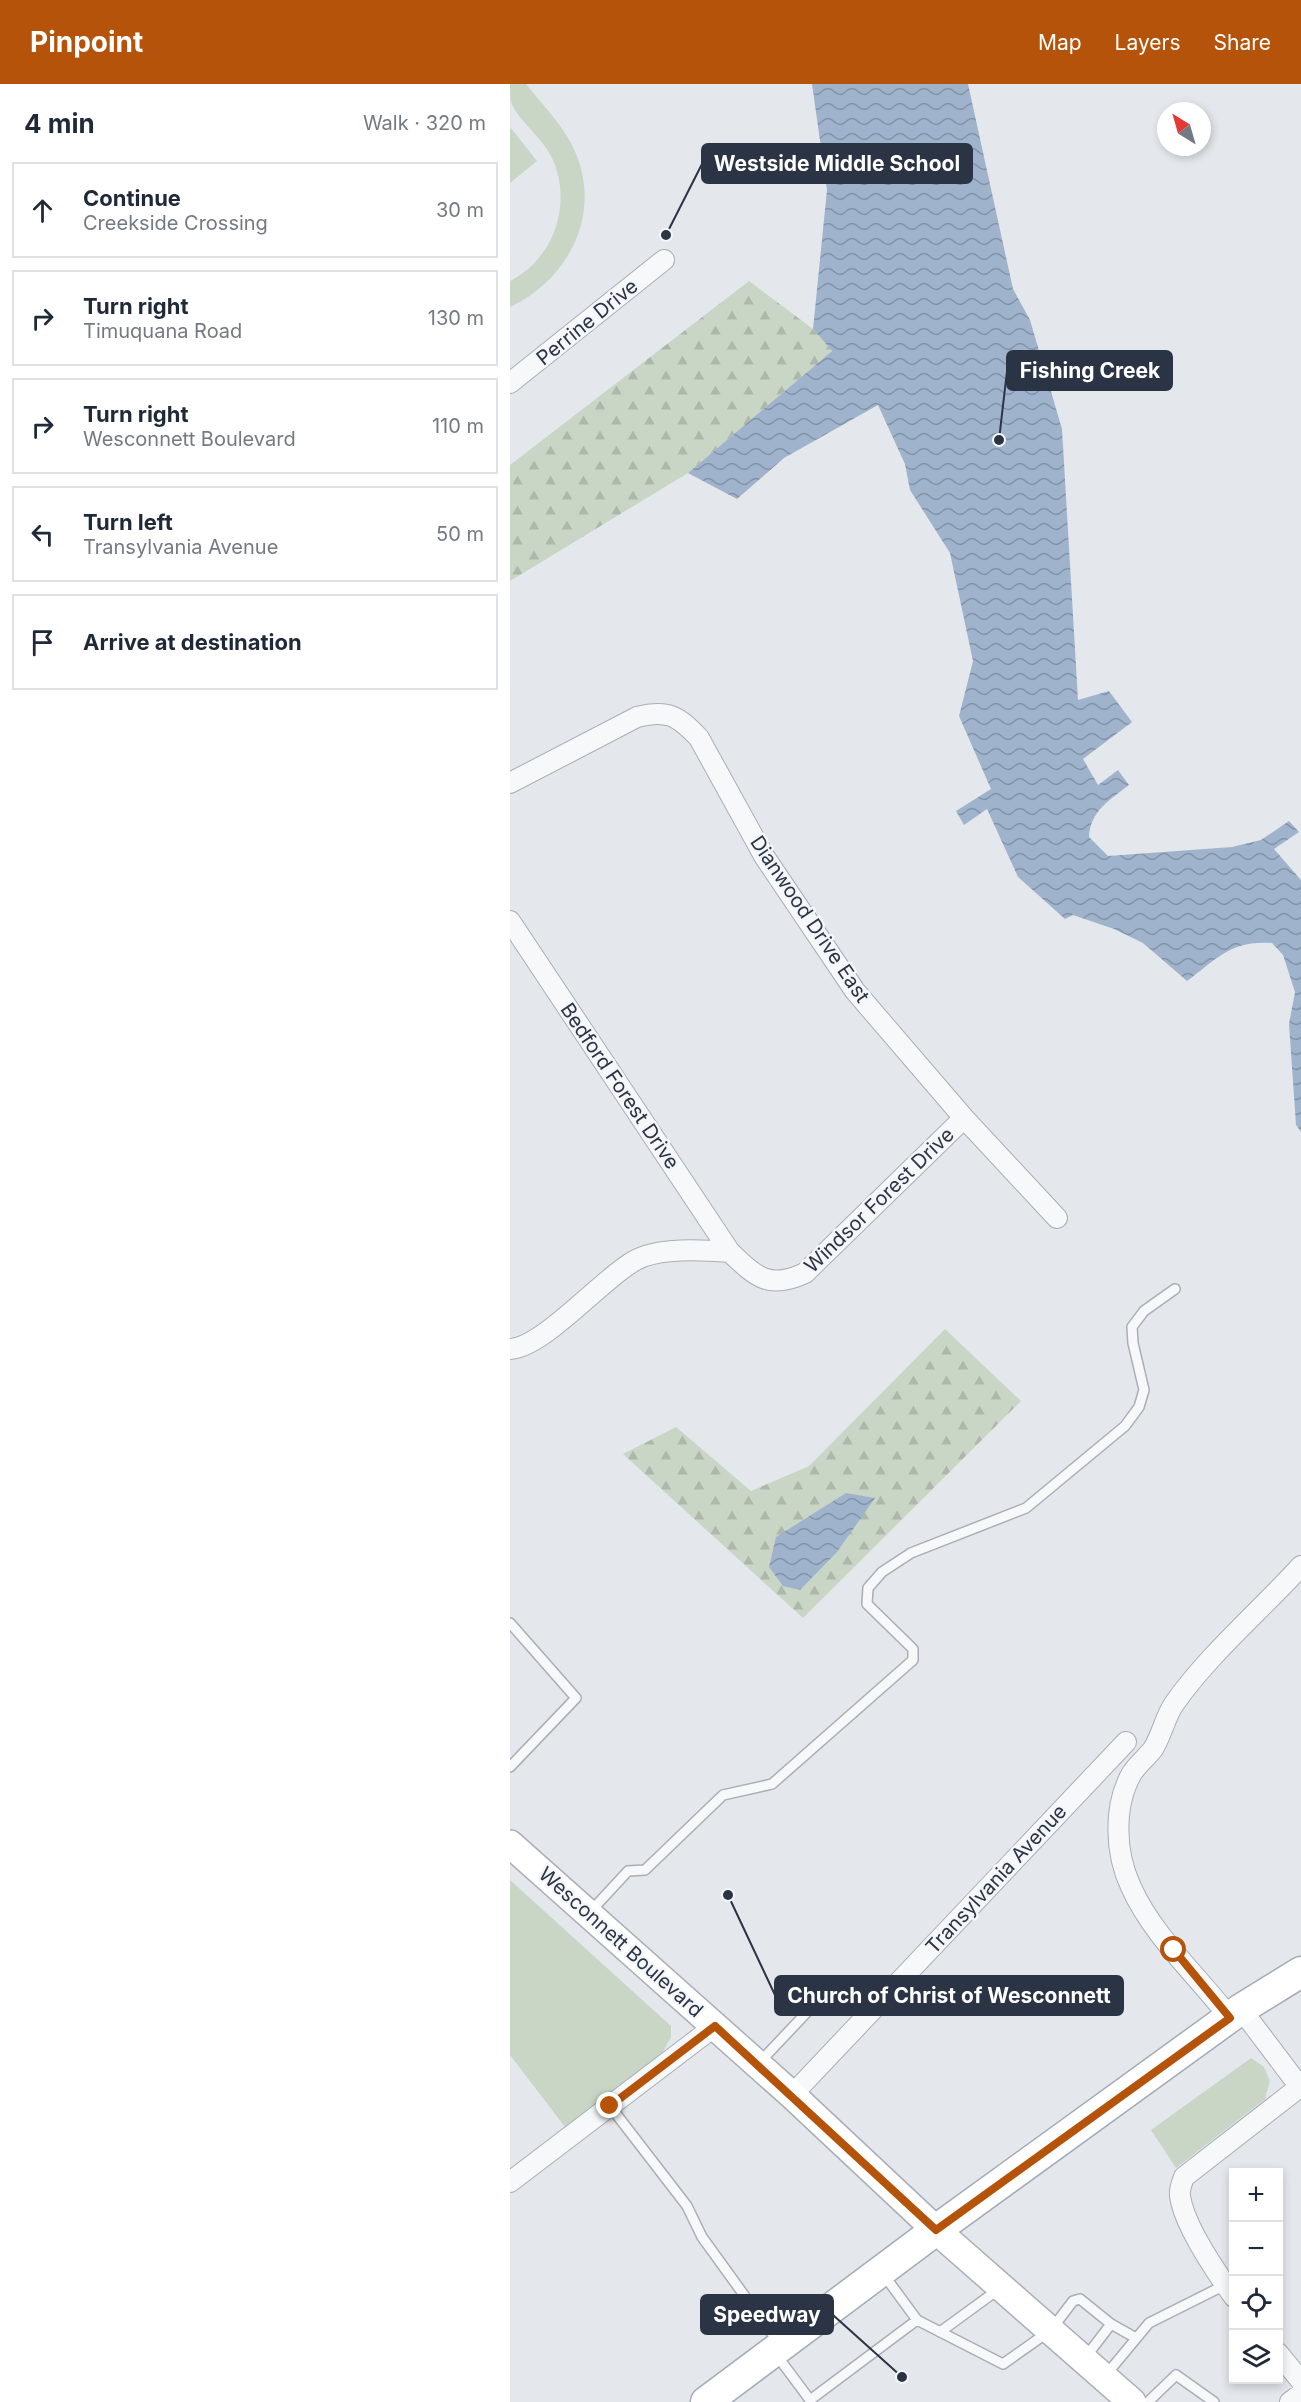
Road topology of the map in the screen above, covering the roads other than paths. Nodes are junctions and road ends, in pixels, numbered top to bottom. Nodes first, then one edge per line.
1 (664, 260) dead end
2 (510, 383) edge
3 (510, 783) edge
4 (510, 921) edge
5 (964, 1118) junction
6 (1058, 1218) dead end
7 (730, 1252) junction
8 (1176, 1289) dead end
9 (510, 1349) edge
10 (1301, 1566) edge
11 (510, 1623) edge
12 (1126, 1742) dead end
13 (510, 1767) edge
14 (510, 1844) edge
15 (588, 1914) junction
16 (1301, 1972) edge
17 (1236, 2013) junction
18 (866, 2017) junction
19 (715, 2026) junction
20 (757, 2064) junction
21 (1300, 2086) edge
22 (792, 2095) junction
23 (610, 2106) junction
24 (510, 2182) edge
25 (936, 2230) junction
26 (881, 2271) junction
27 (1002, 2287) junction
28 (1229, 2291) edge
29 (917, 2320) junction
30 (1111, 2324) junction
31 (1051, 2330) junction
32 (940, 2332) junction
33 (1136, 2338) junction
34 (777, 2349) junction
35 (1084, 2359) junction
36 (1283, 2360) edge
37 (1104, 2377) junction
38 (1301, 2381) edge
39 (1301, 2394) edge
40 (706, 2402) edge
41 (1132, 2402) edge
42 (1148, 2402) edge
43 (1214, 2402) edge
44 (1290, 2402) edge

1 - 2 street, Perrine Drive
3 - 5 street, Dianwood Drive East
4 - 7 street, Bedford Forest Drive
5 - 6 street, Dianwood Drive East
5 - 7 street, Windsor Forest Drive
7 - 9 street
8 - 15 lane
10 - 17 street
11 - 13 lane
12 - 18 street, Transylvania Avenue
14 - 15 street, Wesconnett Boulevard
15 - 19 street, Wesconnett Boulevard
16 - 17 main road
17 - 21 street
17 - 25 main road
18 - 20 lane
18 - 22 street, Transylvania Avenue
19 - 20 street, Wesconnett Boulevard
19 - 23 street
20 - 22 street, Wesconnett Boulevard
21 - 28 street
22 - 25 street, Wesconnett Boulevard
23 - 24 street
23 - 34 lane
25 - 26 main road
25 - 27 street, Wesconnett Boulevard
26 - 29 lane
26 - 34 main road
27 - 31 street, Wesconnett Boulevard
27 - 32 lane
28 - 33 lane
29 - 32 lane
29 - 34 lane
30 - 31 lane
30 - 33 lane
30 - 35 lane
31 - 32 lane
31 - 35 street, Wesconnett Boulevard
33 - 37 lane
34 - 40 main road
35 - 37 street, Wesconnett Boulevard
36 - 38 street
37 - 41 street, Wesconnett Boulevard
39 - 44 street
42 - 43 lane

